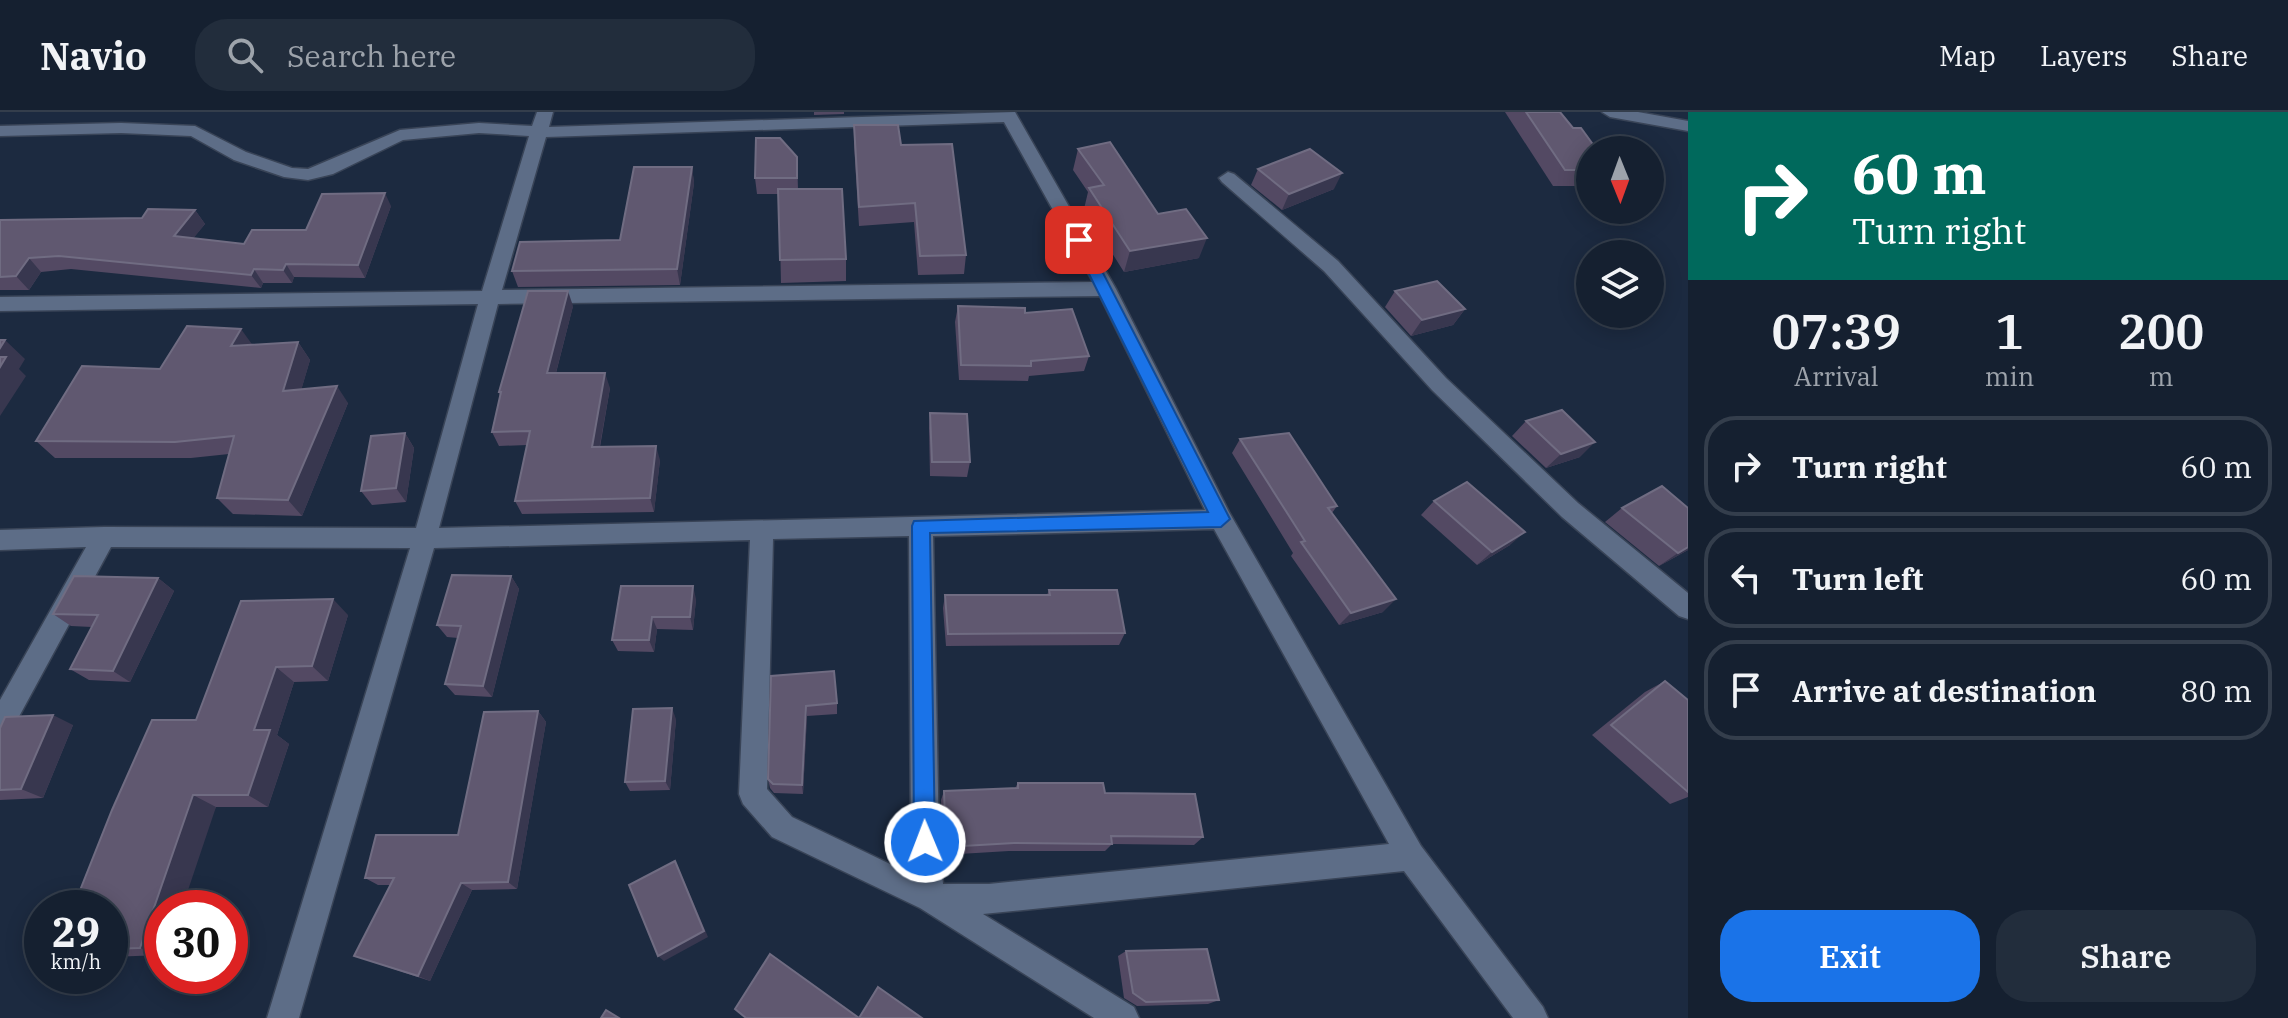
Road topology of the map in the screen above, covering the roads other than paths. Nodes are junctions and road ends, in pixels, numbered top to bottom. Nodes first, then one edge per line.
1 (1610, 112) edge
2 (1008, 114) edge
3 (771, 119) edge
4 (542, 122) edge
5 (1688, 126) edge
6 (0, 131) edge
7 (1228, 178) dead end
8 (1106, 289) junction
9 (489, 300) junction
10 (0, 304) edge
11 (1221, 519) junction
12 (921, 526) junction
13 (762, 529) junction
14 (104, 537) junction
15 (425, 538) junction
16 (0, 540) edge
17 (1688, 608) edge
18 (0, 726) edge
19 (1411, 856) junction
20 (930, 898) junction
21 (283, 1018) edge
22 (1123, 1018) edge
23 (1532, 1018) edge

1 - 5 street
2 - 3 street
2 - 8 street
3 - 4 street
4 - 6 street
4 - 9 street
7 - 17 street
8 - 9 street
8 - 11 street
9 - 10 street
9 - 15 street
11 - 12 street
11 - 19 street
12 - 13 street
12 - 20 street
13 - 15 street
13 - 20 street
14 - 15 street
14 - 16 street
14 - 18 street
15 - 21 street
19 - 20 street
19 - 23 street
20 - 22 street

